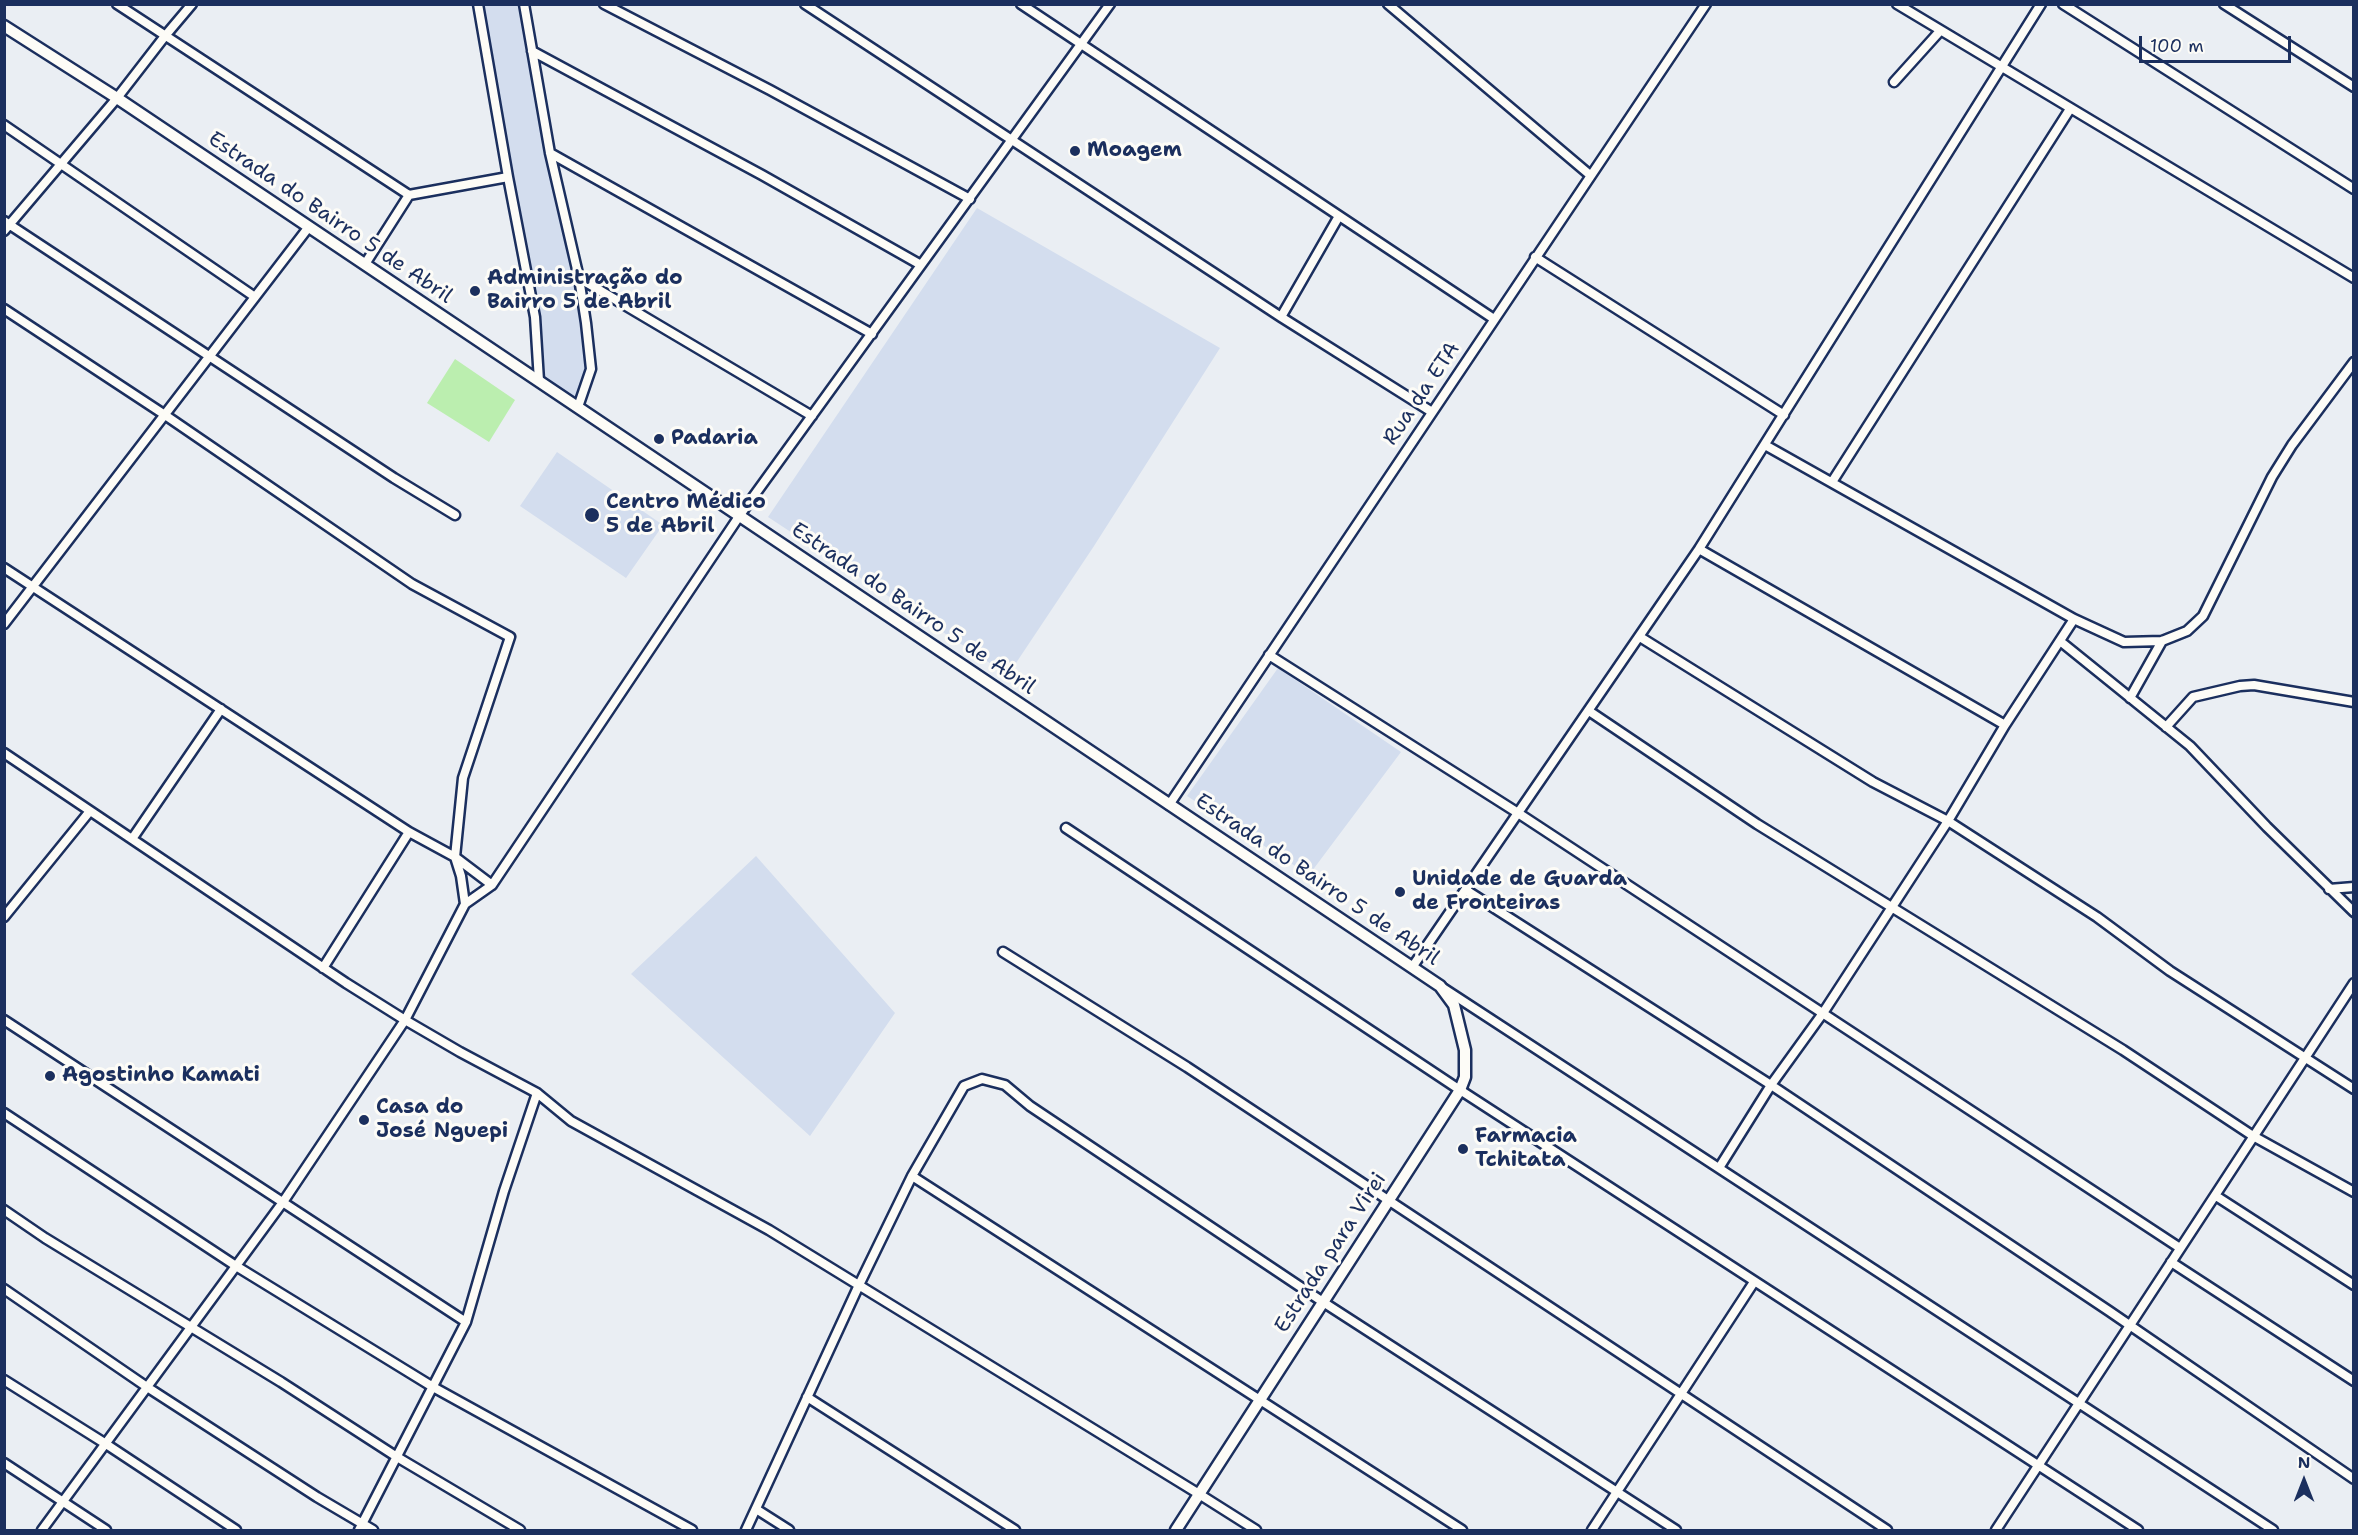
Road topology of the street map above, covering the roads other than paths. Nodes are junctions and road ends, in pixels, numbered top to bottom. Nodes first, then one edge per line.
1 (117, 4) edge
2 (192, 4) edge
3 (478, 4) edge
4 (524, 4) edge
5 (604, 4) edge
6 (805, 4) edge
7 (1021, 4) edge
8 (1110, 4) edge
9 (1388, 4) edge
10 (1706, 4) edge
11 (1898, 4) edge
12 (2041, 4) edge
13 (2063, 4) edge
14 (2224, 4) edge
15 (4, 26) edge
16 (1940, 31) junction
17 (165, 36) junction
18 (1081, 45) junction
19 (532, 51) junction
20 (2001, 68) junction
21 (1894, 82) dead end
22 (2354, 87) edge
23 (117, 98) junction
24 (2070, 109) junction
25 (4, 125) edge
26 (1012, 139) junction
27 (550, 153) junction
28 (62, 163) junction
29 (1590, 175) junction
30 (508, 177) junction
31 (2354, 189) edge
32 (409, 195) junction
33 (970, 199) junction
34 (1339, 216) junction
35 (6, 225) edge
36 (308, 228) junction
37 (1535, 257) junction
38 (365, 264) junction
39 (921, 265) junction
40 (579, 278) junction
41 (2354, 278) edge
42 (255, 297) junction
43 (4, 309) edge
44 (1281, 317) junction
45 (1494, 319) junction
46 (872, 333) junction
47 (211, 357) junction
48 (2354, 362) edge
49 (539, 381) junction
50 (578, 407) junction
51 (1432, 411) junction
52 (1784, 414) junction
53 (165, 415) junction
54 (812, 416) junction
55 (1765, 445) junction
56 (1832, 482) junction
57 (455, 515) dead end
58 (740, 515) junction
59 (1699, 549) junction
60 (4, 568) edge
61 (33, 586) junction
62 (2074, 619) junction
63 (4, 624) edge
64 (1640, 637) junction
65 (2060, 642) junction
66 (2162, 642) junction
67 (1269, 655) junction
68 (2130, 698) junction
69 (2354, 702) edge
70 (221, 709) junction
71 (1589, 711) junction
72 (2005, 725) junction
73 (2166, 727) junction
74 (4, 753) edge
75 (1169, 805) junction
76 (90, 811) junction
77 (1518, 813) junction
78 (1948, 821) junction
79 (1066, 828) dead end
80 (409, 832) junction
81 (132, 839) junction
82 (455, 857) junction
83 (492, 885) junction
84 (2354, 887) edge
85 (2329, 889) junction
86 (1466, 890) junction
87 (465, 904) junction
88 (1891, 907) junction
89 (2354, 912) edge
90 (4, 917) edge
91 (1004, 952) dead end
92 (1413, 966) junction
93 (323, 968) junction
94 (2354, 983) edge
95 (1440, 986) junction
96 (1822, 1013) junction
97 (4, 1020) edge
98 (405, 1020) junction
99 (2304, 1058) junction
100 (1771, 1085) junction
101 (2354, 1089) edge
102 (1460, 1090) junction
103 (537, 1093) junction
104 (4, 1113) edge
105 (2253, 1136) junction
106 (1719, 1168) junction
107 (912, 1176) junction
108 (2354, 1192) edge
109 (2216, 1196) junction
110 (1389, 1201) junction
111 (283, 1202) junction
112 (4, 1210) edge
113 (2180, 1248) junction
114 (2171, 1262) junction
115 (236, 1266) junction
116 (1754, 1282) junction
117 (859, 1284) junction
118 (2354, 1285) edge
119 (4, 1289) edge
120 (1323, 1302) junction
121 (466, 1322) junction
122 (2130, 1325) junction
123 (191, 1328) junction
124 (4, 1380) edge
125 (2354, 1381) edge
126 (147, 1387) junction
127 (433, 1387) junction
128 (1681, 1394) junction
129 (807, 1397) junction
130 (1260, 1399) junction
131 (2079, 1403) junction
132 (106, 1444) junction
133 (397, 1457) junction
134 (4, 1463) edge
135 (2038, 1466) junction
136 (2354, 1479) edge
137 (1617, 1492) junction
138 (1199, 1494) junction
139 (64, 1502) junction
140 (756, 1509) junction
141 (361, 1527) edge
142 (42, 1530) edge
143 (106, 1530) edge
144 (236, 1530) edge
145 (373, 1530) edge
146 (520, 1530) edge
147 (692, 1530) edge
148 (746, 1530) edge
149 (789, 1530) edge
150 (1015, 1530) edge
151 (1176, 1530) edge
152 (1256, 1530) edge
153 (1462, 1530) edge
154 (1592, 1530) edge
155 (1676, 1530) edge
156 (1887, 1530) edge
157 (1996, 1530) edge
158 (2138, 1530) edge
159 (2273, 1530) edge

1 - 17 street
2 - 17 street
3 - 30 street
4 - 19 street
5 - 33 street
6 - 26 street
7 - 18 street
8 - 18 street
9 - 29 street
10 - 29 street, Rua da ETA
11 - 16 street
12 - 20 street
13 - 31 street
14 - 22 street
15 - 23 street, Estrada do Bairro 5 de Abril
16 - 20 street
16 - 21 street
17 - 23 street
17 - 32 street
18 - 26 street
18 - 34 street
19 - 27 street
19 - 39 street
20 - 24 street
20 - 52 street
23 - 28 street
23 - 36 street, Estrada do Bairro 5 de Abril
24 - 41 street
24 - 56 street
25 - 28 street
26 - 33 street
26 - 44 street
27 - 40 street
27 - 46 street
28 - 35 street
28 - 42 street
29 - 37 street, Rua da ETA
30 - 32 street
30 - 49 street
32 - 38 street
33 - 39 street
34 - 44 street
34 - 45 street
35 - 47 street
36 - 38 street, Estrada do Bairro 5 de Abril
36 - 42 street
37 - 45 street, Rua da ETA
37 - 52 street
38 - 49 street, Estrada do Bairro 5 de Abril
39 - 46 street
40 - 50 street
40 - 54 street
42 - 47 street
43 - 53 street
44 - 51 street
45 - 51 street, Rua da ETA
46 - 54 street
47 - 53 street
47 - 57 street
48 - 66 street
49 - 50 street, Estrada do Bairro 5 de Abril
50 - 58 street, Estrada do Bairro 5 de Abril
51 - 67 street, Rua da ETA
52 - 55 street
53 - 61 street
53 - 82 street
54 - 58 street
55 - 56 street
55 - 59 street
56 - 62 street
58 - 75 street, Estrada do Bairro 5 de Abril
58 - 83 street
59 - 64 street
59 - 72 street
60 - 61 street
61 - 63 street
61 - 70 street
62 - 65 street
62 - 66 street
64 - 71 street
64 - 78 street
65 - 68 street
65 - 72 street
66 - 68 street
67 - 75 street, Rua da ETA
67 - 77 street
68 - 73 street
69 - 73 street
70 - 80 street
70 - 81 street
71 - 77 street
71 - 88 street
72 - 78 street
73 - 85 street
74 - 76 street
75 - 92 street, Estrada do Bairro 5 de Abril
76 - 81 street
76 - 90 street
77 - 86 street
77 - 96 street
78 - 88 street
78 - 99 street
79 - 102 street
80 - 82 street
80 - 93 street
81 - 93 street
82 - 83 street
82 - 87 street
83 - 87 street
84 - 85 street
85 - 89 street
86 - 92 street
86 - 100 street
87 - 98 street
88 - 96 street
88 - 105 street
91 - 110 street
92 - 95 street, Estrada do Bairro 5 de Abril
93 - 98 street
94 - 99 street
95 - 102 street, Estrada para Virei
95 - 106 street
96 - 100 street
96 - 113 street
97 - 111 street
98 - 103 street
98 - 111 street
99 - 101 street
99 - 105 street
100 - 106 street
100 - 122 street
102 - 110 street, Estrada para Virei
102 - 116 street
103 - 117 street
103 - 121 street
104 - 115 street
105 - 108 street
105 - 109 street
106 - 131 street
107 - 117 street
107 - 120 street
107 - 130 street
109 - 113 street
109 - 118 street
110 - 120 street, Estrada para Virei
110 - 128 street
111 - 115 street
111 - 121 street
112 - 123 street
113 - 114 street
114 - 122 street
114 - 125 street
115 - 123 street
115 - 127 street
116 - 128 street
116 - 135 street
117 - 129 street
117 - 138 street
119 - 126 street
120 - 130 street, Estrada para Virei
120 - 137 street
121 - 127 street
122 - 131 street
122 - 136 street
123 - 126 street
123 - 133 street
124 - 132 street
126 - 132 street
126 - 141 street
127 - 133 street
127 - 147 street
128 - 137 street
128 - 156 street
129 - 140 street
129 - 150 street
130 - 138 street, Estrada para Virei
130 - 153 street
131 - 135 street
131 - 159 street
132 - 139 street
132 - 144 street
133 - 141 street
133 - 146 street
134 - 139 street
135 - 157 street
135 - 158 street
137 - 154 street
137 - 155 street
138 - 151 street, Estrada para Virei
138 - 152 street
139 - 142 street
139 - 143 street
140 - 148 street
140 - 149 street
141 - 145 street

